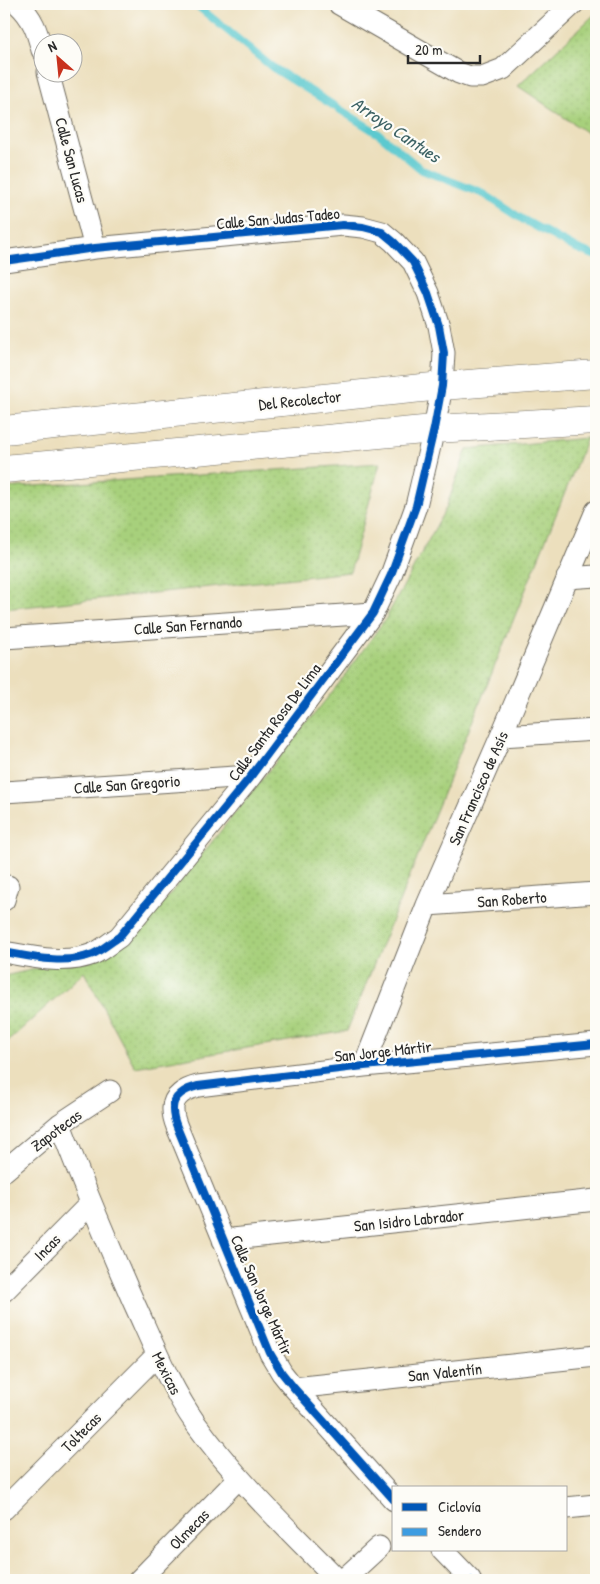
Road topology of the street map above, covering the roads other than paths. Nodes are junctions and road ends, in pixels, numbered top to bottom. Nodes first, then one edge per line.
1 (18, 4) edge
2 (341, 4) edge
3 (573, 4) edge
4 (38, 32) edge
5 (51, 82) edge
6 (95, 248) junction
7 (4, 261) edge
8 (596, 374) edge
9 (442, 386) junction
10 (596, 420) edge
11 (434, 429) junction
12 (4, 430) edge
13 (4, 469) edge
14 (596, 511) edge
15 (596, 576) edge
16 (568, 578) junction
17 (373, 613) junction
18 (4, 638) edge
19 (596, 730) edge
20 (501, 736) junction
21 (251, 776) junction
22 (4, 792) edge
23 (596, 893) edge
24 (427, 905) junction
25 (4, 952) edge
26 (596, 1044) edge
27 (364, 1066) junction
28 (110, 1092) dead end
29 (177, 1097) joint
30 (60, 1124) junction
31 (4, 1171) edge
32 (596, 1200) edge
33 (91, 1203) junction
34 (223, 1240) junction
35 (4, 1291) edge
36 (158, 1355) junction
37 (596, 1356) edge
38 (294, 1388) junction
39 (239, 1478) junction
40 (392, 1498) edge
41 (596, 1505) edge
42 (568, 1508) edge
43 (4, 1509) edge
44 (379, 1547) dead end
45 (444, 1552) edge
46 (470, 1579) edge
47 (139, 1580) edge
48 (338, 1580) edge
49 (344, 1580) edge

1 - 4 street
2 - 3 street
5 - 6 street, Calle San Lucas
6 - 7 street, Calle San Judas Tadeo
6 - 9 street, Calle San Judas Tadeo
8 - 9 street, Del Recolector
9 - 11 street, Calle Santa Rosa De Lima
9 - 12 street, Del Recolector
10 - 11 street
11 - 13 street
11 - 17 street, Calle Santa Rosa De Lima
14 - 16 street, San Francisco de Asís
15 - 16 street
16 - 20 street, San Francisco de Asís
17 - 18 street, Calle San Fernando
17 - 21 street, Calle Santa Rosa De Lima
19 - 20 street
20 - 24 street, San Francisco de Asís
21 - 22 street, Calle San Gregorio
21 - 25 street, Calle Santa Rosa De Lima
23 - 24 street, San Roberto
24 - 27 street, San Francisco de Asís
26 - 27 street, San Jorge Mártir
27 - 29 street, San Jorge Mártir
28 - 30 street, Zapotecas
29 - 34 street, Calle San Jorge Mártir
30 - 31 street, Zapotecas
30 - 33 street, Mexicas
32 - 34 street, San Isidro Labrador
33 - 35 street, Incas
33 - 36 street, Mexicas
34 - 38 street, Calle San Jorge Mártir
36 - 39 street, Mexicas
36 - 43 street, Toltecas
37 - 38 street, San Valentín
38 - 40 street, Calle San Jorge Mártir
39 - 47 street, Olmecas
39 - 48 street, Mexicas
41 - 42 street
44 - 49 street
45 - 46 street

